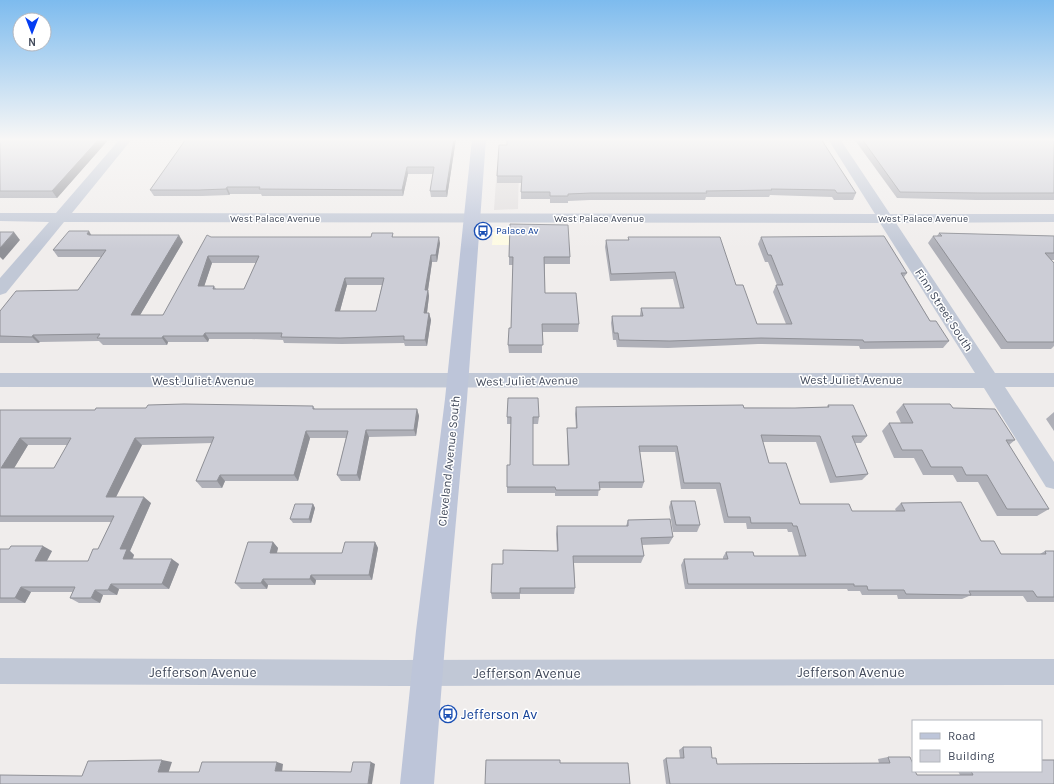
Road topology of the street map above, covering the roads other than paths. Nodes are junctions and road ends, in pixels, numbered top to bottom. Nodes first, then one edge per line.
1 (95, 176) edge
2 (475, 176) edge
3 (858, 176) edge
4 (0, 217) edge
5 (60, 218) junction
6 (1054, 218) edge
7 (471, 219) junction
8 (886, 219) junction
9 (0, 289) edge
10 (0, 380) edge
11 (1054, 380) edge
12 (990, 381) junction
13 (457, 382) junction
14 (1054, 480) edge
15 (0, 672) edge
16 (1054, 672) edge
17 (427, 673) junction
18 (417, 784) edge

1 - 5 street
2 - 7 street, Cleveland Avenue South
3 - 8 street, Finn Street South
4 - 5 street, West Palace Avenue
5 - 7 street, West Palace Avenue
5 - 9 street
6 - 8 street, West Palace Avenue
7 - 8 street, West Palace Avenue
7 - 13 street, Cleveland Avenue South
8 - 12 street, Finn Street South
10 - 13 street, West Juliet Avenue
11 - 12 street, West Juliet Avenue
12 - 13 street, West Juliet Avenue
12 - 14 street, Finn Street South
13 - 17 street, Cleveland Avenue South
15 - 17 street, Jefferson Avenue
16 - 17 street, Jefferson Avenue
17 - 18 street, Cleveland Avenue South

